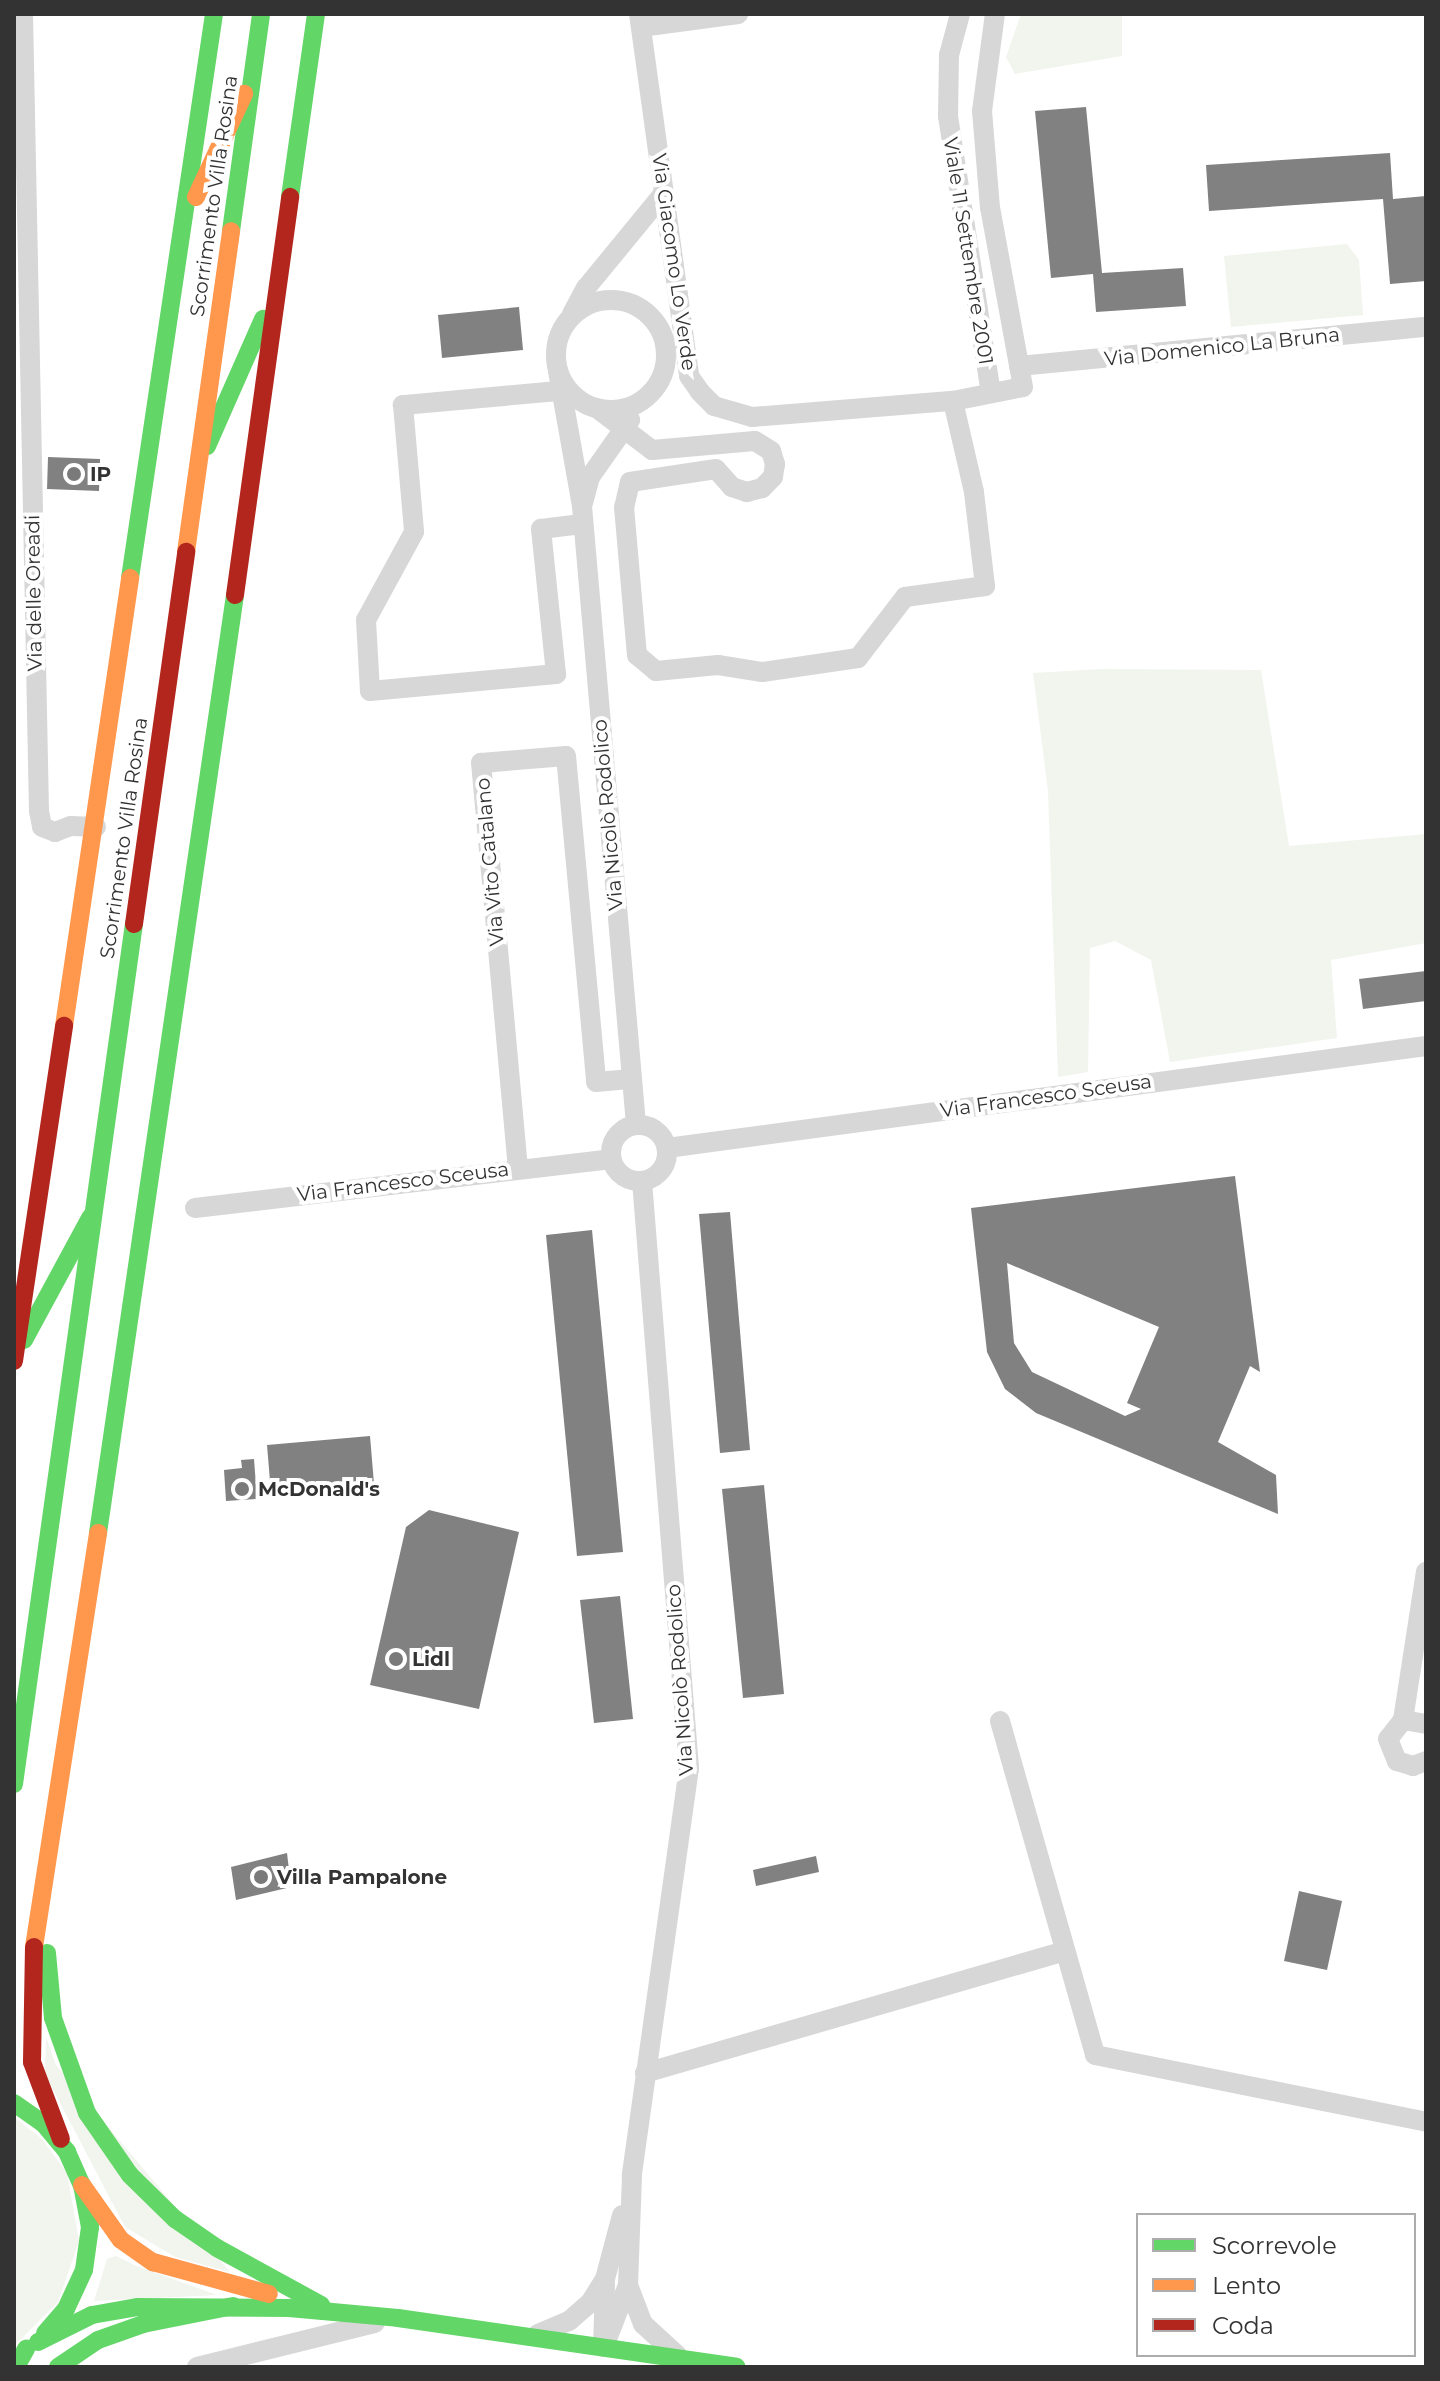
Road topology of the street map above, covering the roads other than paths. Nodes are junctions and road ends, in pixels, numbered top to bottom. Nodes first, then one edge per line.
1 (23, 14) edge
2 (214, 14) edge
3 (261, 14) edge
4 (316, 14) edge
5 (738, 14) edge
6 (960, 14) edge
7 (995, 14) edge
8 (640, 21) edge
9 (252, 78) junction
10 (664, 193) junction
11 (183, 226) junction
12 (277, 290) junction
13 (676, 291) junction
14 (571, 317) junction
15 (1426, 327) edge
16 (666, 347) junction
17 (1019, 366) junction
18 (689, 376) junction
19 (558, 381) junction
20 (1023, 387) joint
21 (653, 391) junction
22 (991, 393) junction
23 (953, 401) junction
24 (598, 409) junction
25 (624, 429) junction
26 (652, 450) junction
27 (202, 457) junction
28 (599, 461) junction
29 (582, 515) junction
30 (24, 580) edge
31 (96, 827) junction
32 (1426, 1046) edge
33 (632, 1079) junction
34 (636, 1125) junction
35 (667, 1148) junction
36 (611, 1159) junction
37 (518, 1169) junction
38 (642, 1181) junction
39 (195, 1208) dead end
40 (92, 1214) junction
41 (14, 1359) edge
42 (1426, 1572) edge
43 (28, 1667) junction
44 (1403, 1720) junction
45 (1000, 1721) dead end
46 (1426, 1724) edge
47 (14, 1729) edge
48 (1426, 1761) edge
49 (14, 1784) edge
50 (51, 1833) junction
51 (1065, 1951) junction
52 (645, 2073) junction
53 (14, 2103) edge
54 (1426, 2122) edge
55 (67, 2152) junction
56 (632, 2176) junction
57 (82, 2185) junction
58 (605, 2279) junction
59 (628, 2285) junction
60 (321, 2305) junction
61 (233, 2306) junction
62 (351, 2312) junction
63 (398, 2318) junction
64 (528, 2337) junction
65 (603, 2347) junction
66 (26, 2349) edge
67 (682, 2359) junction
68 (16, 2367) edge
69 (58, 2367) edge
70 (197, 2367) edge
71 (736, 2367) edge

1 - 30 street, Via delle Oreadi
2 - 11 main road
3 - 9 main road, Scorrimento Villa Rosina
4 - 12 main road
5 - 8 street
6 - 22 street, Viale 11 Settembre 2001
7 - 17 street, Viale 11 Settembre 2001
8 - 10 street, Via Giacomo Lo Verde
9 - 11 main road
9 - 27 main road, Scorrimento Villa Rosina
10 - 13 street, Via Giacomo Lo Verde
10 - 14 street
11 - 31 main road
12 - 27 main road
12 - 50 main road
13 - 16 street
13 - 18 street, Via Giacomo Lo Verde
14 - 16 street
14 - 19 street
15 - 17 street, Via Domenico La Bruna
16 - 18 street
16 - 21 street
17 - 20 street, Viale 11 Settembre 2001
18 - 23 street, Via Giacomo Lo Verde
19 - 24 street
19 - 29 street, Via Nicolò Rodolico
19 - 29 street
20 - 22 street, Via Giacomo Lo Verde
21 - 24 street
21 - 25 street
22 - 23 street, Via Giacomo Lo Verde
23 - 26 street
24 - 25 street
25 - 26 street
25 - 28 street
26 - 28 street
27 - 40 main road, Scorrimento Villa Rosina
28 - 29 street
29 - 33 street, Via Nicolò Rodolico
30 - 31 street, Via delle Oreadi
31 - 41 main road
32 - 35 street, Via Francesco Sceusa
33 - 34 street, Via Nicolò Rodolico
33 - 37 street, Via Vito Catalano
34 - 35 street
34 - 36 street
35 - 38 street
36 - 37 street, Via Francesco Sceusa
36 - 38 street
37 - 39 street, Via Francesco Sceusa
38 - 52 street, Via Nicolò Rodolico
40 - 41 main road
40 - 43 main road, Scorrimento Villa Rosina
42 - 44 street
43 - 47 main road, Scorrimento Villa Rosina
43 - 49 main road, Scorrimento Villa Rosina
44 - 46 street
44 - 48 street
45 - 51 street
50 - 55 main road
50 - 60 main road
51 - 52 street
51 - 54 street
52 - 56 street, Via Nicolò Rodolico
53 - 55 main road
55 - 57 main road
56 - 58 street, Via Nicolò Rodolico
56 - 59 street, Via Nicolò Rodolico
57 - 60 main road
57 - 66 main road
58 - 64 street, Via Nicolò Rodolico
58 - 65 street, Via Nicolò Rodolico
59 - 65 street, Via Nicolò Rodolico
59 - 67 street, Via Nicolò Rodolico
60 - 62 main road
61 - 62 main road
61 - 66 main road
61 - 69 main road
62 - 63 main road
63 - 64 main road
63 - 70 street
64 - 65 main road
65 - 67 main road
66 - 68 main road
67 - 71 main road

